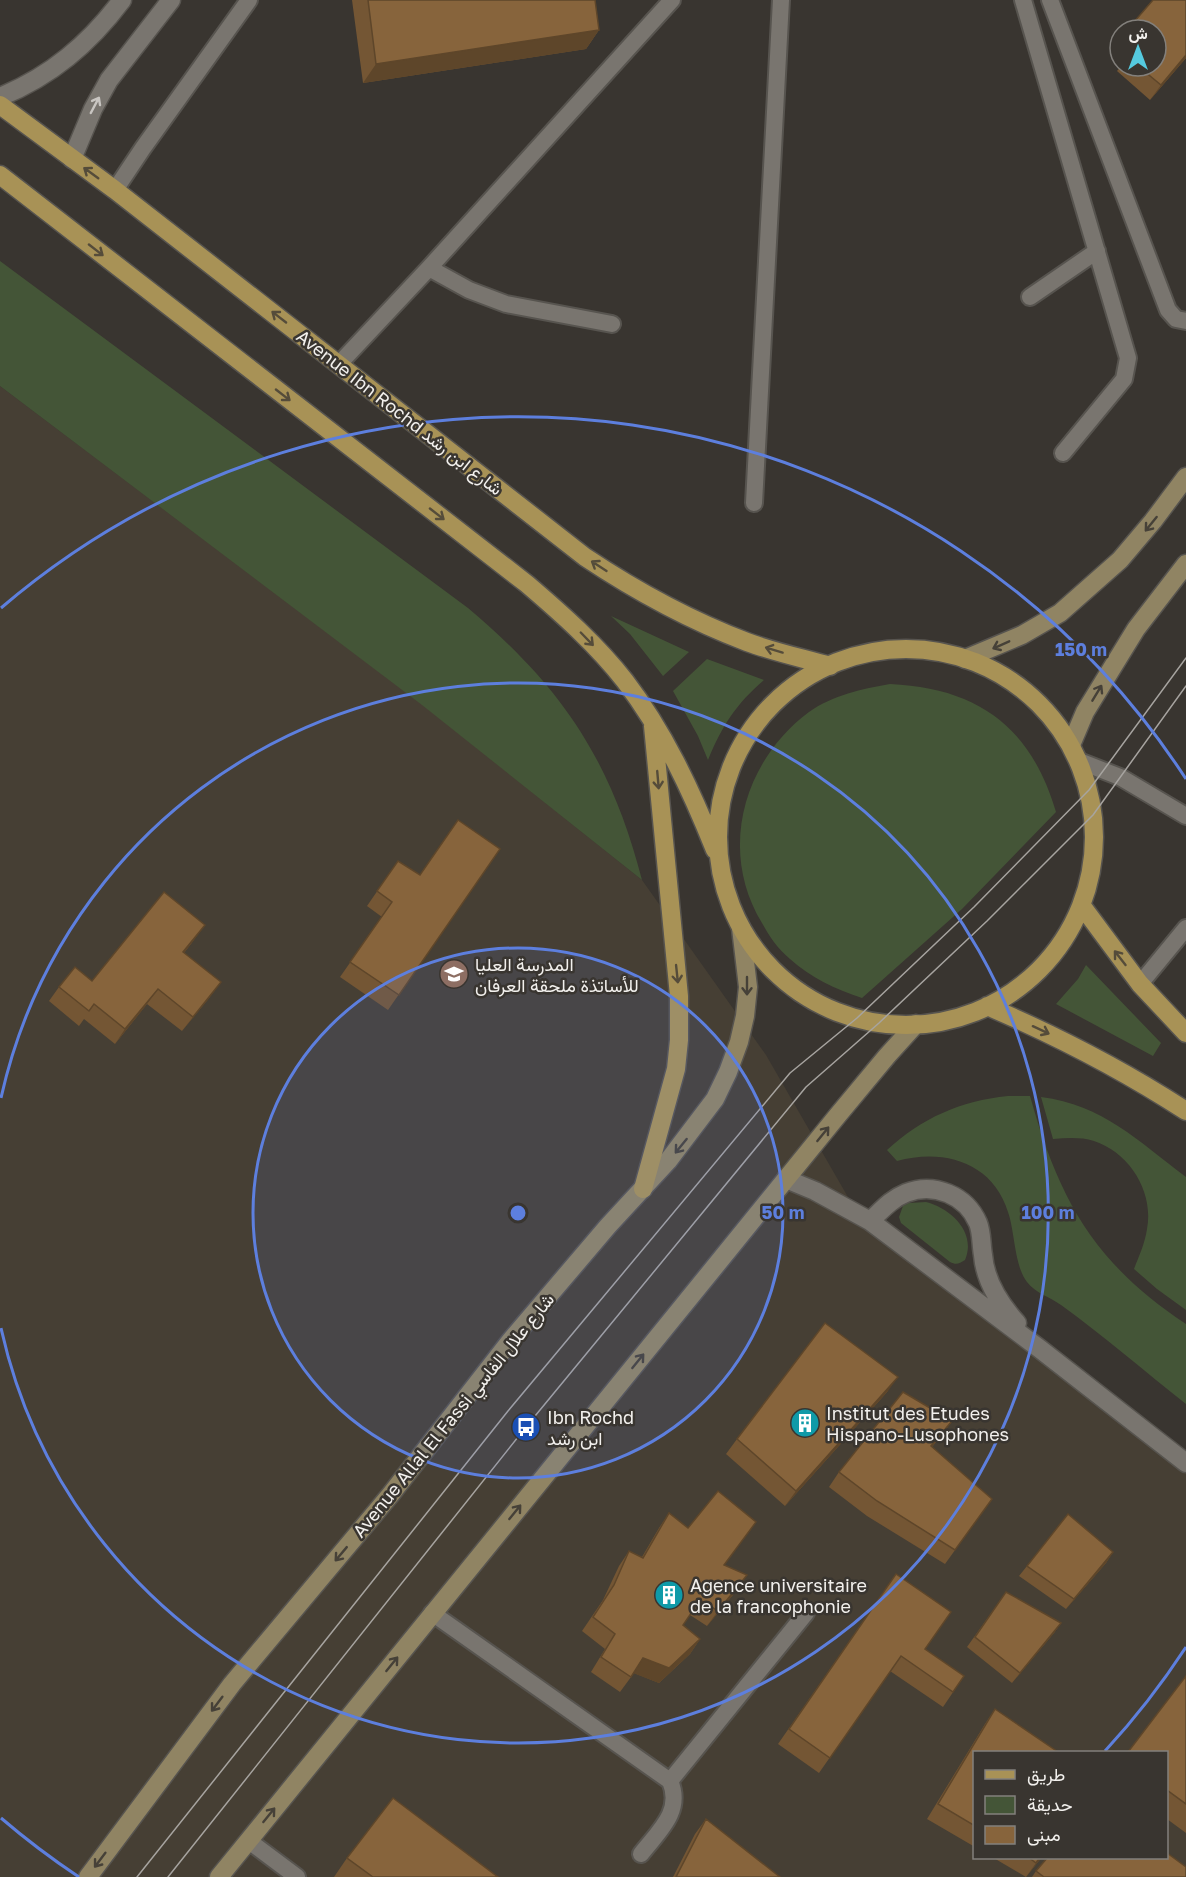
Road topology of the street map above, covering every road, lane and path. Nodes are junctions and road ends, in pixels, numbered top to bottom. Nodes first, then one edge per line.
1 (122, 0) edge
2 (171, 0) edge
3 (249, 0) edge
4 (672, 0) edge
5 (781, 0) edge
6 (1023, 0) edge
7 (1050, 0) edge
8 (0, 97) edge
9 (0, 105) edge
10 (72, 159) junction
11 (0, 175) edge
12 (115, 190) junction
13 (1097, 251) junction
14 (429, 268) junction
15 (1030, 297) dead end
16 (1186, 321) edge
17 (612, 324) dead end
18 (339, 364) junction
19 (1064, 453) dead end
20 (1186, 477) edge
21 (754, 503) dead end
22 (1186, 564) edge
23 (965, 658) junction
24 (830, 666) junction
25 (653, 722) junction
26 (1075, 753) junction
27 (1186, 816) edge
28 (719, 861) junction
29 (1082, 906) junction
30 (741, 928) junction
31 (1186, 928) edge
32 (1140, 984) junction
33 (987, 1006) junction
34 (916, 1024) junction
35 (1186, 1033) edge
36 (1186, 1111) edge
37 (786, 1179) junction
38 (642, 1189) junction
39 (870, 1221) junction
40 (1040, 1349) junction
41 (1186, 1462) edge
42 (432, 1613) junction
43 (806, 1613) dead end
44 (670, 1781) junction
45 (249, 1841) junction
46 (641, 1854) dead end
47 (88, 1877) edge
48 (219, 1877) edge
49 (297, 1877) edge

1 - 8 street
10 -> 2 street
3 - 12 lane
4 - 14 lane
5 - 21 lane
6 - 13 lane
7 - 16 lane
9 - 10 main road, Avenue Ibn Rochd شارع ابن رشد
12 -> 10 main road, Avenue Ibn Rochd شارع ابن رشد
11 -> 25 main road
18 -> 12 main road, Avenue Ibn Rochd شارع ابن رشد
13 - 15 lane
13 - 19 lane
14 - 17 lane
14 - 18 lane
24 -> 18 main road, Avenue Ibn Rochd شارع ابن رشد
20 -> 23 street
26 -> 22 street
23 - 24 main road
23 - 26 main road
24 - 28 main road
25 - 28 main road
25 -> 38 main road
26 - 27 lane
26 - 29 main road
28 - 30 main road
32 -> 29 main road
29 - 33 main road
30 - 34 main road
30 -> 38 street, Avenue Allal El Fassi شارع علال الفاسي
31 - 32 lane
32 - 35 main road
33 - 34 main road
33 -> 36 main road
37 -> 34 street
37 - 39 street
42 -> 37 street
38 -> 47 street, Avenue Allal El Fassi شارع علال الفاسي
39 - 40 street
39 - 40 street
40 - 41 street
42 - 44 lane
45 -> 42 street
43 - 44 lane
44 - 46 lane
45 - 48 street
45 - 49 lane

